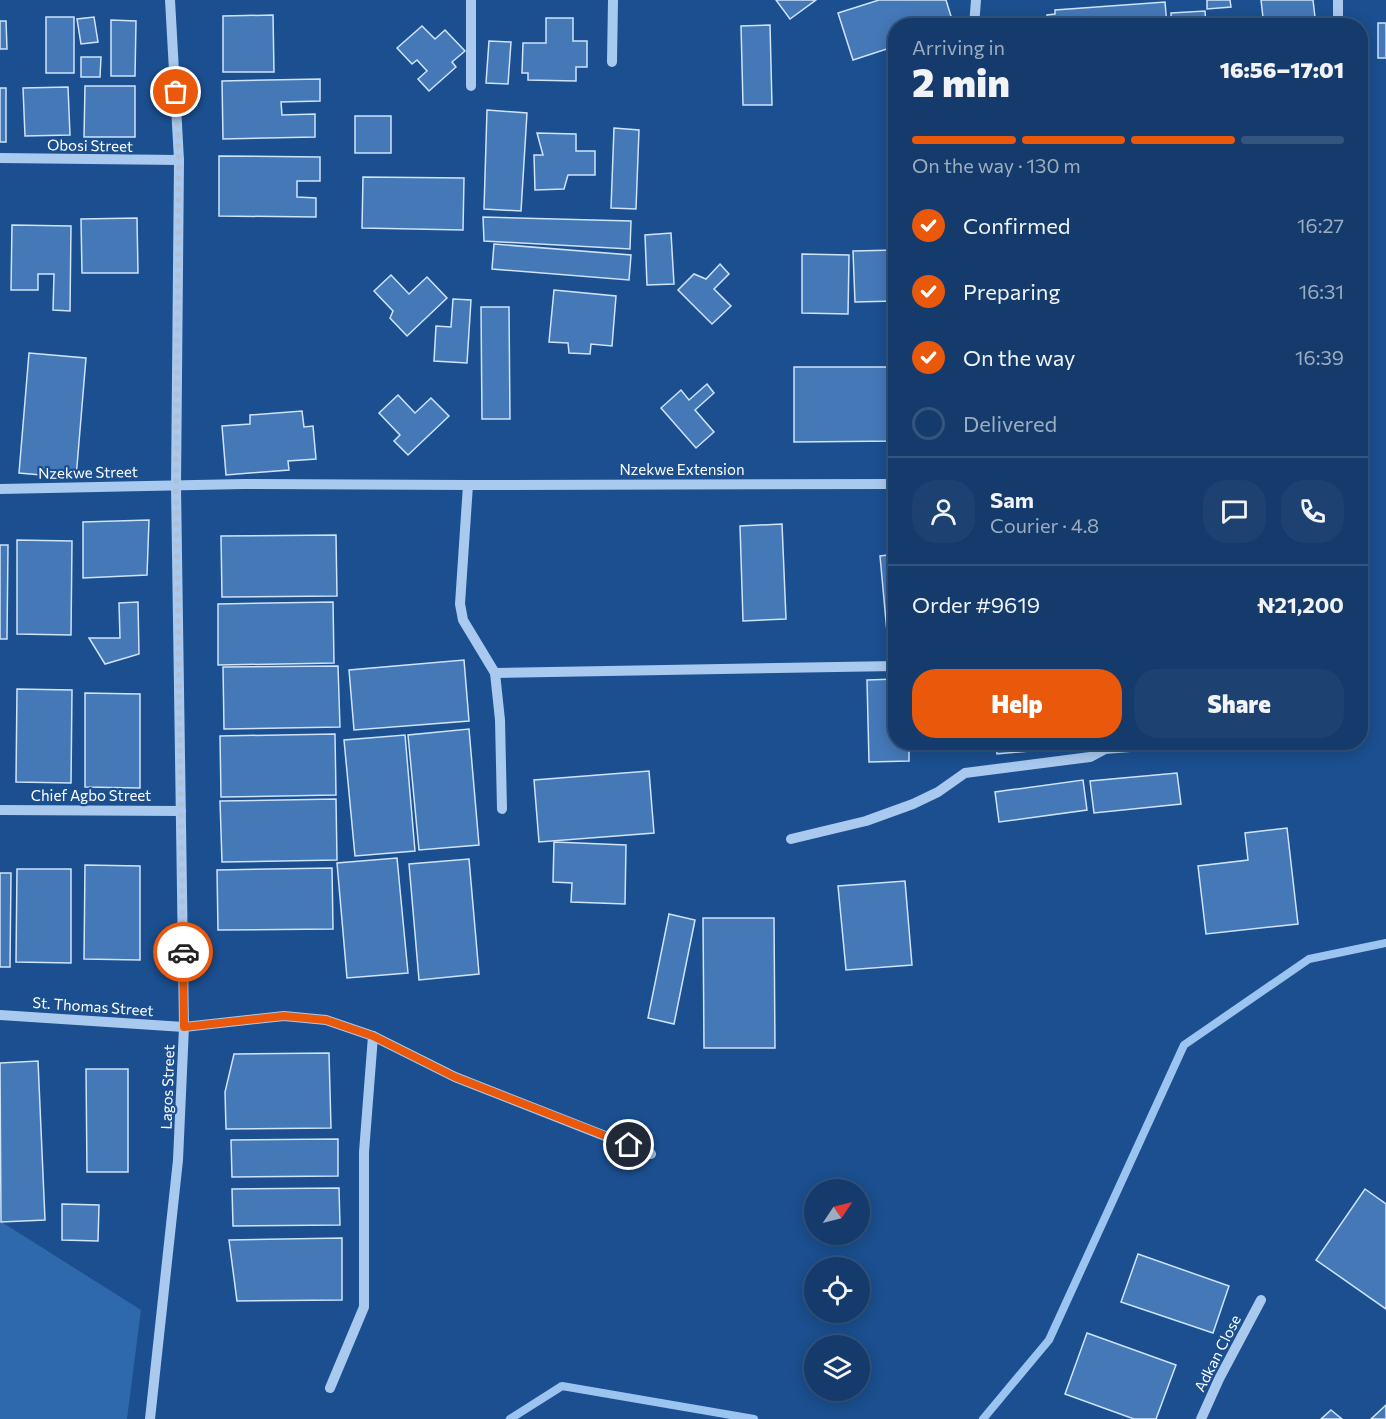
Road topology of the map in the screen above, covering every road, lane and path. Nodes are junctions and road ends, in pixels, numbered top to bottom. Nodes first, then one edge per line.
1 (170, 0) edge
2 (471, 0) edge
3 (613, 0) edge
4 (976, 0) edge
5 (1338, 0) edge
6 (975, 18) edge
7 (1338, 18) edge
8 (612, 62) dead end
9 (471, 86) dead end
10 (0, 158) edge
11 (179, 160) junction
12 (888, 484) edge
13 (468, 485) junction
14 (176, 486) junction
15 (0, 489) edge
16 (888, 666) edge
17 (495, 673) junction
18 (1103, 750) edge
19 (502, 809) dead end
20 (0, 810) edge
21 (181, 811) junction
22 (791, 839) dead end
23 (0, 1014) edge
24 (184, 1027) junction
25 (373, 1036) junction
26 (651, 1154) dead end
27 (1261, 1300) dead end
28 (330, 1388) dead end
29 (150, 1419) edge
30 (1201, 1419) edge

1 - 11 street, Lagos Street
2 - 9 street
3 - 8 street
4 - 6 street
5 - 7 street
10 - 11 street, Obosi Street
11 - 14 street, Lagos Street
12 - 13 street, Nzekwe Extension
13 - 14 street, Nzekwe Extension
13 - 17 street
14 - 15 street, Nzekwe Street
14 - 21 street, Lagos Street
16 - 17 street
17 - 19 street
18 - 22 street
20 - 21 street, Chief Agbo Street
21 - 24 street, Lagos Street
23 - 24 street, St. Thomas Street
24 - 25 street, St. Thomas Street
24 - 29 street, Lagos Street
25 - 26 street, St. Thomas Street
25 - 28 street
27 - 30 street, Adkan Close

